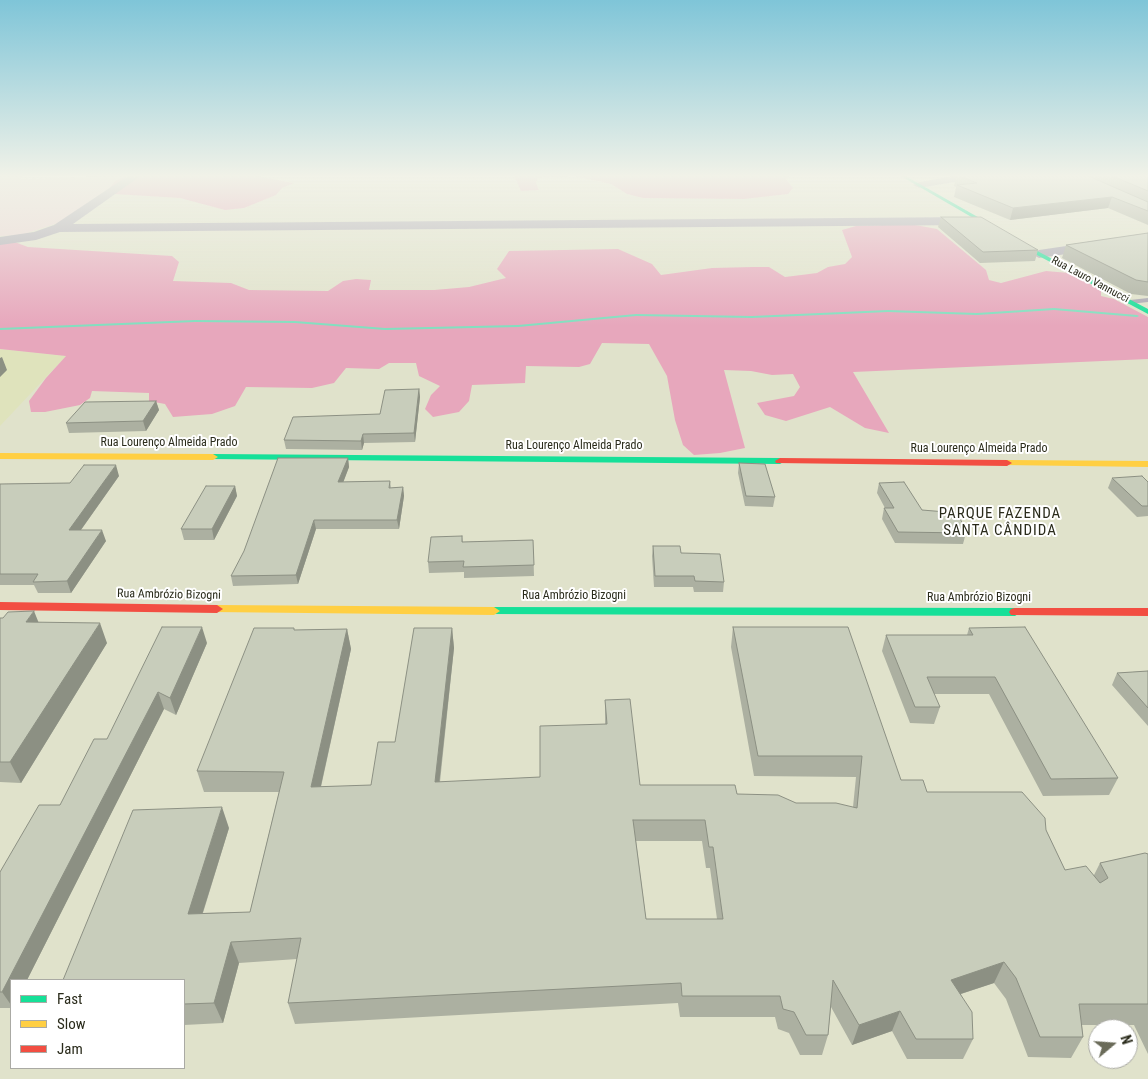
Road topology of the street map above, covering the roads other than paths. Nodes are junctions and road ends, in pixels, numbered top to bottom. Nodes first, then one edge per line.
1 (63, 225) edge
2 (408, 225) edge
3 (989, 225) edge
4 (59, 228) junction
5 (1148, 238) edge
6 (0, 241) edge
7 (1039, 254) junction
8 (1148, 300) edge
9 (1130, 302) junction
10 (1148, 312) edge
11 (0, 456) edge
12 (1148, 464) edge
13 (0, 606) edge
14 (1148, 612) edge

1 - 4 street
2 - 4 street
3 - 7 street, Rua Lauro Vannucci
4 - 6 street
5 - 7 street
7 - 9 street, Rua Lauro Vannucci
8 - 9 lane
9 - 10 street, Rua Lauro Vannucci
11 - 12 street, Rua Lourenço Almeida Prado
13 - 14 street, Rua Ambrózio Bizogni

